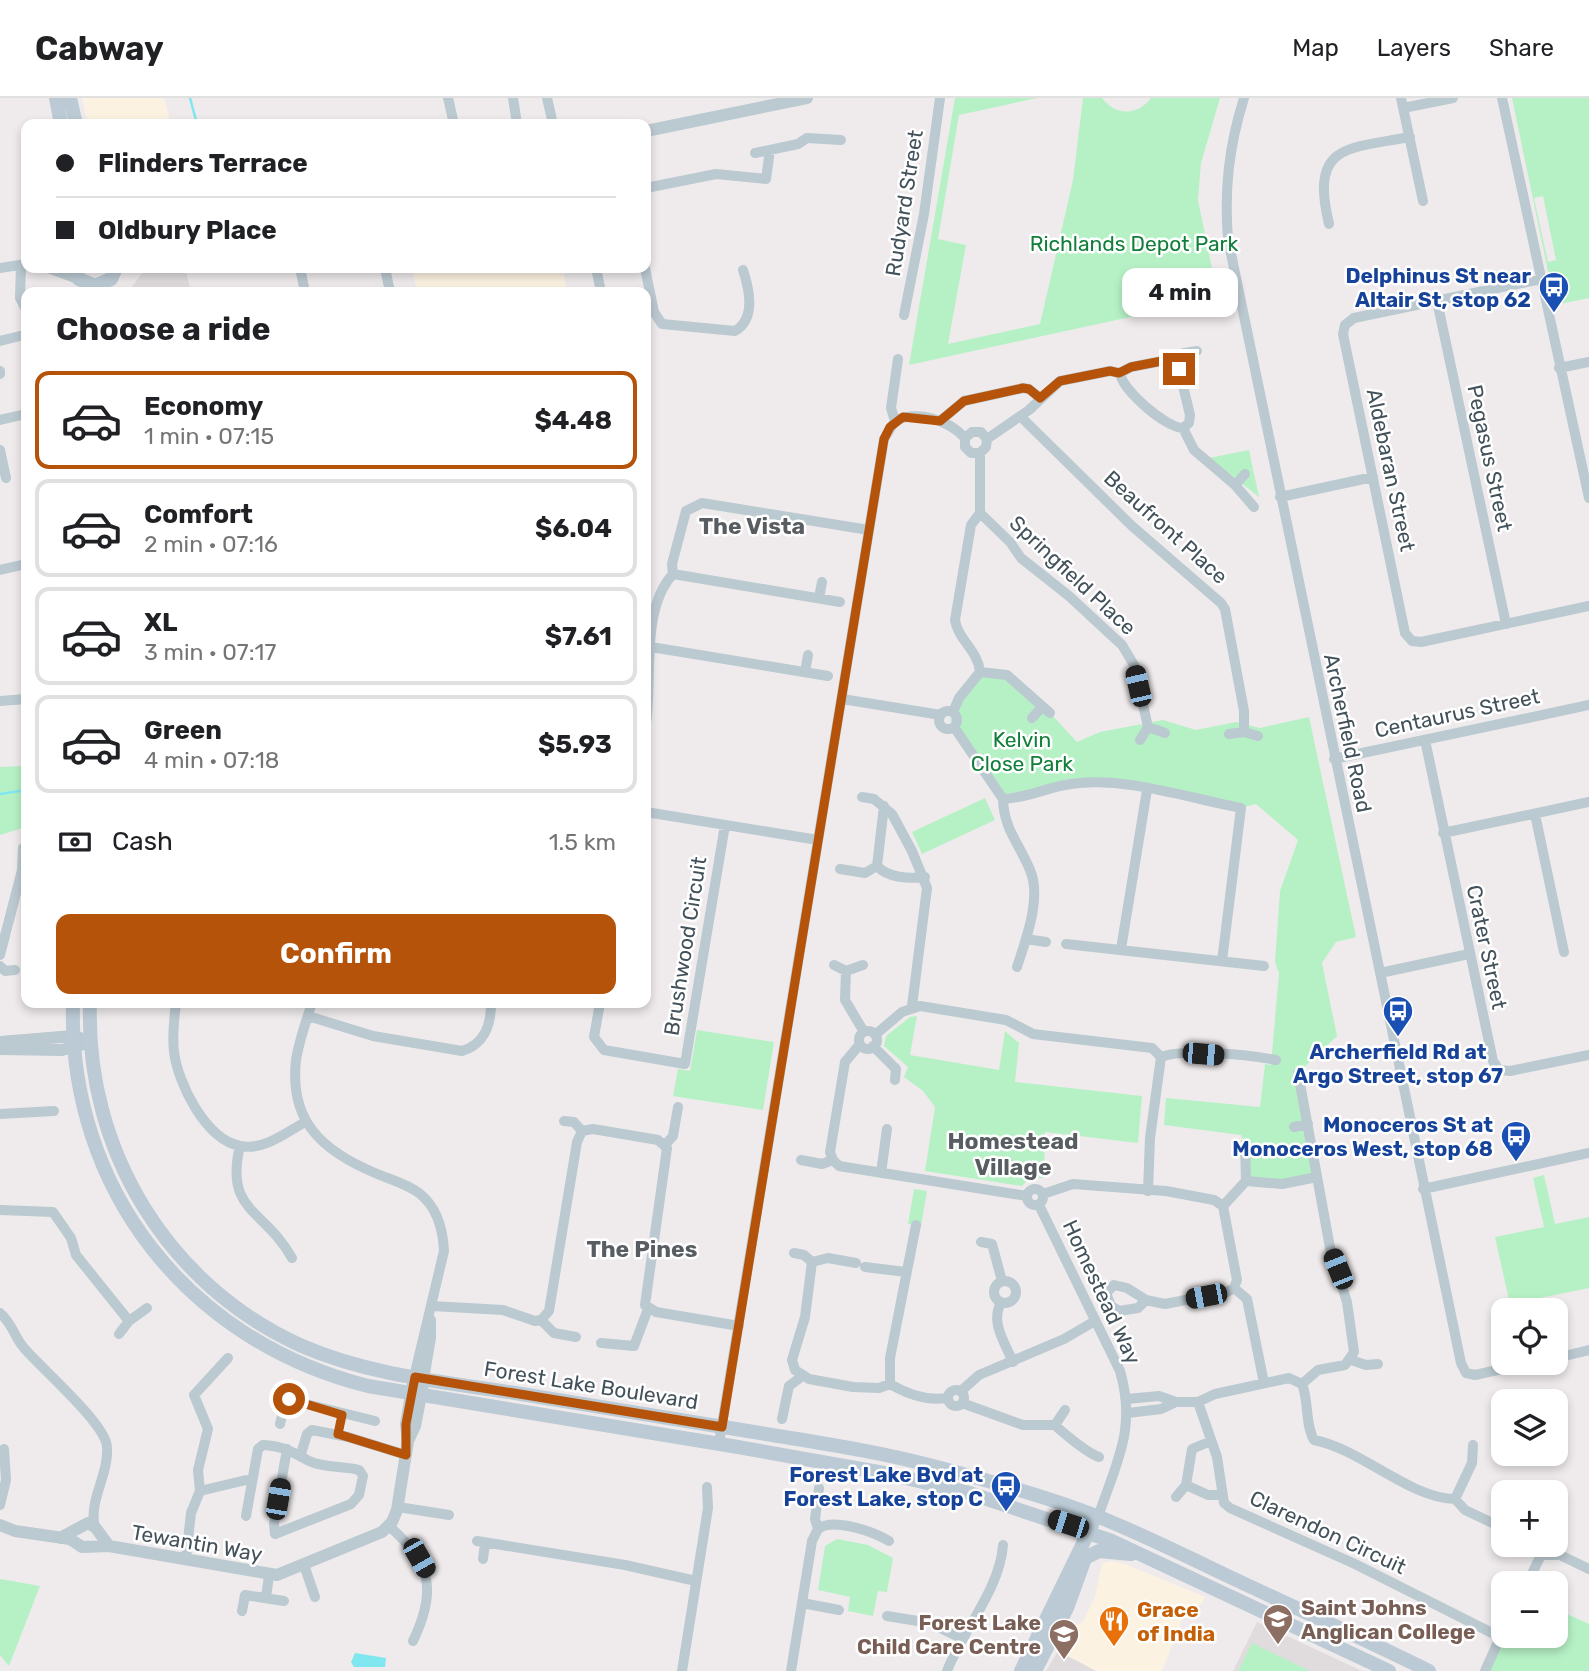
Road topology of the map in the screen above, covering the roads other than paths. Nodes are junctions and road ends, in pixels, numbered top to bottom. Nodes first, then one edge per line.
1 (56, 98) edge
2 (71, 98) edge
3 (448, 98) edge
4 (513, 98) edge
5 (547, 98) edge
6 (807, 98) edge
7 (940, 98) edge
8 (1244, 98) edge
9 (1453, 98) edge
10 (1502, 98) edge
11 (1402, 103) edge
12 (60, 119) edge
13 (75, 119) edge
14 (453, 119) edge
15 (516, 119) edge
16 (552, 119) edge
17 (651, 130) edge
18 (1409, 137) junction
19 (841, 141) dead end
20 (770, 150) junction
21 (755, 153) dead end
22 (651, 187) edge
23 (1423, 201) dead end
24 (1329, 224) dead end
25 (21, 264) edge
26 (0, 268) edge
27 (743, 270) dead end
28 (22, 273) edge
29 (62, 273) edge
30 (113, 275) edge
31 (1541, 279) junction
32 (81, 280) edge
33 (21, 300) edge
34 (1437, 301) junction
35 (904, 314) dead end
36 (651, 317) edge
37 (20, 336) dead end
38 (0, 341) edge
39 (1197, 351) dead end
40 (898, 359) dead end
41 (1172, 362) junction
42 (1589, 362) edge
43 (1559, 368) junction
44 (1119, 373) junction
45 (1040, 398) junction
46 (21, 415) edge
47 (1020, 416) junction
48 (0, 420) edge
49 (895, 421) junction
50 (940, 421) junction
51 (1183, 428) junction
52 (965, 438) junction
53 (987, 439) junction
54 (0, 450) edge
55 (980, 453) junction
56 (1245, 474) dead end
57 (1373, 477) junction
58 (6, 478) dead end
59 (1235, 485) junction
60 (1280, 497) junction
61 (1589, 498) edge
62 (1254, 507) dead end
63 (980, 513) junction
64 (869, 530) junction
65 (21, 565) edge
66 (0, 570) edge
67 (673, 575) junction
68 (822, 582) dead end
69 (819, 598) junction
70 (840, 602) dead end
71 (1589, 606) edge
72 (1506, 624) junction
73 (651, 628) edge
74 (651, 647) edge
75 (808, 654) dead end
76 (805, 672) junction
77 (980, 672) junction
78 (828, 676) dead end
79 (21, 699) edge
80 (842, 699) junction
81 (0, 701) edge
82 (1589, 705) edge
83 (953, 712) junction
84 (940, 715) junction
85 (1032, 718) dead end
86 (954, 727) junction
87 (1148, 727) junction
88 (1244, 732) junction
89 (1165, 733) dead end
90 (1229, 734) dead end
91 (1258, 736) dead end
92 (1140, 740) dead end
93 (1425, 740) junction
94 (1334, 760) junction
95 (1147, 790) junction
96 (862, 797) dead end
97 (1003, 799) junction
98 (1589, 802) edge
99 (884, 806) junction
100 (651, 813) edge
101 (1535, 814) junction
102 (725, 825) junction
103 (1443, 833) junction
104 (818, 841) junction
105 (877, 866) junction
106 (840, 869) dead end
107 (21, 874) edge
108 (925, 877) junction
109 (1026, 939) junction
110 (1046, 942) dead end
111 (1066, 944) dead end
112 (1121, 949) junction
113 (1564, 952) dead end
114 (1469, 954) junction
115 (0, 955) edge
116 (1222, 961) junction
117 (834, 965) dead end
118 (863, 965) dead end
119 (0, 966) edge
120 (1264, 966) dead end
121 (1017, 967) dead end
122 (15, 970) dead end
123 (846, 971) junction
124 (1380, 973) junction
125 (912, 1006) junction
126 (73, 1008) edge
127 (90, 1008) edge
128 (176, 1008) edge
129 (310, 1008) edge
130 (491, 1008) edge
131 (599, 1008) edge
132 (308, 1016) junction
133 (869, 1033) junction
134 (0, 1042) edge
135 (91, 1042) junction
136 (74, 1043) junction
137 (860, 1044) junction
138 (873, 1046) junction
139 (0, 1049) edge
140 (1589, 1055) edge
141 (1161, 1057) junction
142 (1276, 1060) dead end
143 (1298, 1073) dead end
144 (895, 1080) dead end
145 (678, 1107) dead end
146 (54, 1111) dead end
147 (0, 1114) edge
148 (565, 1121) dead end
149 (305, 1122) junction
150 (1308, 1124) junction
151 (1294, 1127) dead end
152 (887, 1129) dead end
153 (582, 1131) junction
154 (666, 1144) junction
155 (1245, 1144) dead end
156 (240, 1146) junction
157 (1589, 1153) edge
158 (801, 1160) dead end
159 (832, 1160) junction
160 (881, 1172) junction
161 (1317, 1177) junction
162 (1246, 1181) junction
163 (1423, 1189) junction
164 (1148, 1191) junction
165 (1043, 1194) junction
166 (1027, 1196) junction
167 (1039, 1205) junction
168 (1223, 1206) junction
169 (0, 1210) edge
170 (927, 1235) dead end
171 (981, 1242) dead end
172 (794, 1253) dead end
173 (292, 1258) dead end
174 (812, 1262) junction
175 (906, 1272) junction
176 (1002, 1281) junction
177 (1234, 1288) junction
178 (1146, 1300) dead end
179 (1001, 1303) junction
180 (147, 1308) dead end
181 (648, 1308) junction
182 (431, 1311) junction
183 (0, 1313) edge
184 (541, 1320) junction
185 (129, 1321) junction
186 (1096, 1321) junction
187 (739, 1325) junction
188 (118, 1334) dead end
189 (576, 1336) dead end
190 (601, 1343) dead end
191 (1589, 1350) edge
192 (1568, 1355) edge
193 (228, 1359) dead end
194 (1351, 1360) junction
195 (1013, 1362) junction
196 (1378, 1364) dead end
197 (1491, 1371) edge
198 (801, 1377) junction
199 (419, 1378) junction
200 (1264, 1383) junction
201 (890, 1384) junction
202 (1302, 1384) junction
203 (961, 1391) junction
204 (416, 1394) junction
205 (947, 1398) junction
206 (1127, 1399) junction
207 (1176, 1402) junction
208 (1198, 1402) junction
209 (962, 1404) junction
210 (1065, 1410) dead end
211 (1128, 1413) junction
212 (342, 1415) junction
213 (782, 1419) dead end
214 (375, 1421) dead end
215 (280, 1424) dead end
216 (1055, 1424) junction
217 (722, 1427) junction
218 (338, 1434) junction
219 (1210, 1441) junction
220 (719, 1443) junction
221 (1473, 1445) dead end
222 (407, 1448) junction
223 (4, 1449) dead end
224 (287, 1449) junction
225 (301, 1454) junction
226 (1100, 1457) dead end
227 (246, 1480) dead end
228 (1185, 1485) junction
229 (707, 1487) dead end
230 (819, 1488) dead end
231 (200, 1491) junction
232 (1222, 1495) junction
233 (1176, 1497) dead end
234 (1455, 1499) junction
235 (0, 1505) edge
236 (398, 1507) junction
237 (449, 1515) dead end
238 (246, 1516) dead end
239 (1098, 1517) junction
240 (1491, 1522) edge
241 (1068, 1524) junction
242 (0, 1525) edge
243 (389, 1526) junction
244 (818, 1529) junction
245 (87, 1530) junction
246 (1091, 1532) junction
247 (889, 1541) dead end
248 (1003, 1545) dead end
249 (1146, 1556) junction
250 (1564, 1557) edge
251 (186, 1558) junction
252 (1085, 1558) junction
253 (483, 1559) dead end
254 (304, 1564) junction
255 (1589, 1569) edge
256 (269, 1576) junction
257 (1069, 1576) junction
258 (696, 1581) junction
259 (267, 1597) junction
260 (315, 1597) dead end
261 (284, 1601) dead end
262 (802, 1603) junction
263 (839, 1610) dead end
264 (242, 1611) dead end
265 (887, 1616) dead end
266 (1491, 1629) edge
267 (961, 1638) junction
268 (413, 1641) dead end
269 (1497, 1648) edge
270 (1490, 1670) edge
271 (682, 1671) edge
272 (791, 1671) edge
273 (947, 1671) edge
274 (1021, 1671) edge
275 (1035, 1671) edge
276 (1389, 1671) edge
277 (1429, 1671) edge

1 - 12 main road
2 - 13 main road
3 - 14 street
4 - 15 street
5 - 16 street
6 - 17 street
7 - 35 street, Rudyard Street
8 - 60 street, Archerfield Road
9 - 11 street
10 - 31 street
11 - 18 street
18 - 23 street
18 - 24 street
19 - 20 street
20 - 21 street
20 - 22 street
25 - 26 street
27 - 36 street
28 - 33 street
29 - 32 street
30 - 32 main road
31 - 34 street, Aldebaran Street
31 - 43 street
34 - 57 street, Aldebaran Street
34 - 72 street, Pegasus Street
37 - 38 street
39 - 41 street
40 - 49 street
41 - 44 street
41 - 51 street
42 - 43 street
43 - 61 street
44 - 45 street
44 - 51 street
45 - 47 street
45 - 50 street
46 - 48 street
47 - 53 street
47 - 88 street, Beaufront Place
49 - 50 street
49 - 64 street
50 - 52 street
51 - 59 street
52 - 53 street
52 - 55 street
53 - 55 street, Springfield Place
54 - 58 street
55 - 63 street, Springfield Place
56 - 59 street
57 - 60 street
57 - 72 street, Aldebaran Street
59 - 62 street
60 - 94 street, Archerfield Road
63 - 77 street
63 - 87 street, Springfield Place
64 - 67 street
64 - 80 street
65 - 66 street
67 - 69 street
67 - 73 street
68 - 69 street
69 - 70 street
71 - 72 street, Aldebaran Street
74 - 76 street
75 - 76 street
76 - 78 street
77 - 83 street
77 - 85 street
79 - 81 street
80 - 84 street
80 - 104 street
82 - 93 street, Centaurus Street
83 - 84 street
83 - 86 street
84 - 86 street
86 - 97 street
87 - 89 street
87 - 92 street
88 - 90 street
88 - 91 street
93 - 94 street, Centaurus Street
93 - 103 street, Crater Street
94 - 124 street, Archerfield Road
95 - 97 street
95 - 112 street
95 - 116 street
96 - 99 street
97 - 109 street
98 - 101 street
99 - 105 street
99 - 108 street
100 - 102 street
101 - 103 street
101 - 113 street
102 - 104 street
102 - 131 street, Brushwood Circuit
103 - 114 street, Crater Street
104 - 187 street
105 - 106 street
105 - 108 street
107 - 115 street
108 - 125 street
109 - 110 street
109 - 121 street
111 - 112 street
112 - 116 street
114 - 124 street
114 - 140 street, Crater Street
116 - 120 street
117 - 123 street
118 - 123 street
119 - 122 street
123 - 133 street
124 - 163 street, Archerfield Road
125 - 133 street
125 - 141 street
126 - 136 main road, Forest Lake Boulevard
127 - 135 main road, Forest Lake Boulevard
128 - 156 street
129 - 132 street
130 - 132 street
132 - 149 street
133 - 137 street
133 - 138 street
134 - 136 street
135 - 136 street
135 - 199 main road, Forest Lake Boulevard
136 - 139 street
136 - 204 main road, Forest Lake Boulevard
137 - 138 street
137 - 159 street
138 - 144 street
141 - 142 street
141 - 164 street
143 - 150 street
145 - 154 street
146 - 147 street
148 - 153 street
149 - 156 street
149 - 182 street
150 - 151 street
150 - 161 street
152 - 160 street
153 - 154 street
153 - 184 street
154 - 181 street
155 - 162 street
156 - 173 street
157 - 163 street
158 - 159 street
159 - 160 street
160 - 166 street
161 - 162 street
161 - 194 street
162 - 168 street
163 - 197 street, Archerfield Road
164 - 165 street
164 - 168 street
165 - 166 street
165 - 167 street
166 - 167 street
167 - 186 street, Homestead Way
168 - 177 street
169 - 185 street
170 - 175 street
171 - 176 street
172 - 174 street
174 - 175 street
174 - 198 street
175 - 201 street
176 - 179 street
176 - 179 street
177 - 178 street
177 - 200 street
179 - 195 street
180 - 185 street
181 - 187 street
181 - 190 street
182 - 184 street
182 - 199 street
183 - 245 street
184 - 189 street
185 - 188 street
186 - 195 street
186 - 206 street, Homestead Way
187 - 217 street
191 - 192 street
193 - 231 street
194 - 196 street
194 - 202 street
195 - 203 street
198 - 201 street
198 - 213 street
199 - 204 street
199 - 217 main road, Forest Lake Boulevard
200 - 202 street
200 - 208 street
201 - 205 street
202 - 234 street
203 - 205 street
203 - 209 street
204 - 220 main road, Forest Lake Boulevard
204 - 222 street
205 - 209 street
206 - 207 street
206 - 211 street, Homestead Way
207 - 208 street
207 - 211 street
208 - 219 street, Clarendon Circuit
209 - 216 street
210 - 216 street
211 - 239 street, Homestead Way
212 - 214 street
212 - 215 street
212 - 218 street
216 - 226 street
217 - 220 street
217 - 239 main road, Forest Lake Boulevard
218 - 222 street
218 - 225 street
219 - 228 street
219 - 232 street, Clarendon Circuit
220 - 241 main road, Forest Lake Boulevard
221 - 234 street
222 - 236 street
223 - 235 street
224 - 225 street
224 - 225 street
224 - 238 street
227 - 231 street
228 - 232 street, Clarendon Circuit
228 - 233 street
229 - 258 street
230 - 244 street
231 - 251 street
232 - 266 street, Clarendon Circuit
234 - 240 street
236 - 237 street
236 - 243 street
239 - 246 main road
239 - 277 main road, Forest Lake Boulevard
241 - 246 main road, Forest Lake Boulevard
241 - 257 main road
242 - 245 street
243 - 254 street, Tewantin Way
243 - 268 street
244 - 247 street
244 - 262 street
245 - 251 street, Tewantin Way
246 - 249 main road, Forest Lake Boulevard
246 - 252 main road
246 - 257 main road
248 - 267 street
249 - 252 main road
249 - 276 main road, Forest Lake Boulevard
250 - 255 street
251 - 256 street, Tewantin Way
252 - 275 main road
253 - 258 street
254 - 256 street, Tewantin Way
254 - 260 street
256 - 259 street
257 - 274 main road
258 - 271 street
259 - 261 street
259 - 264 street
262 - 263 street
262 - 272 street
265 - 267 street
267 - 273 street
269 - 270 street, Clarendon Circuit

